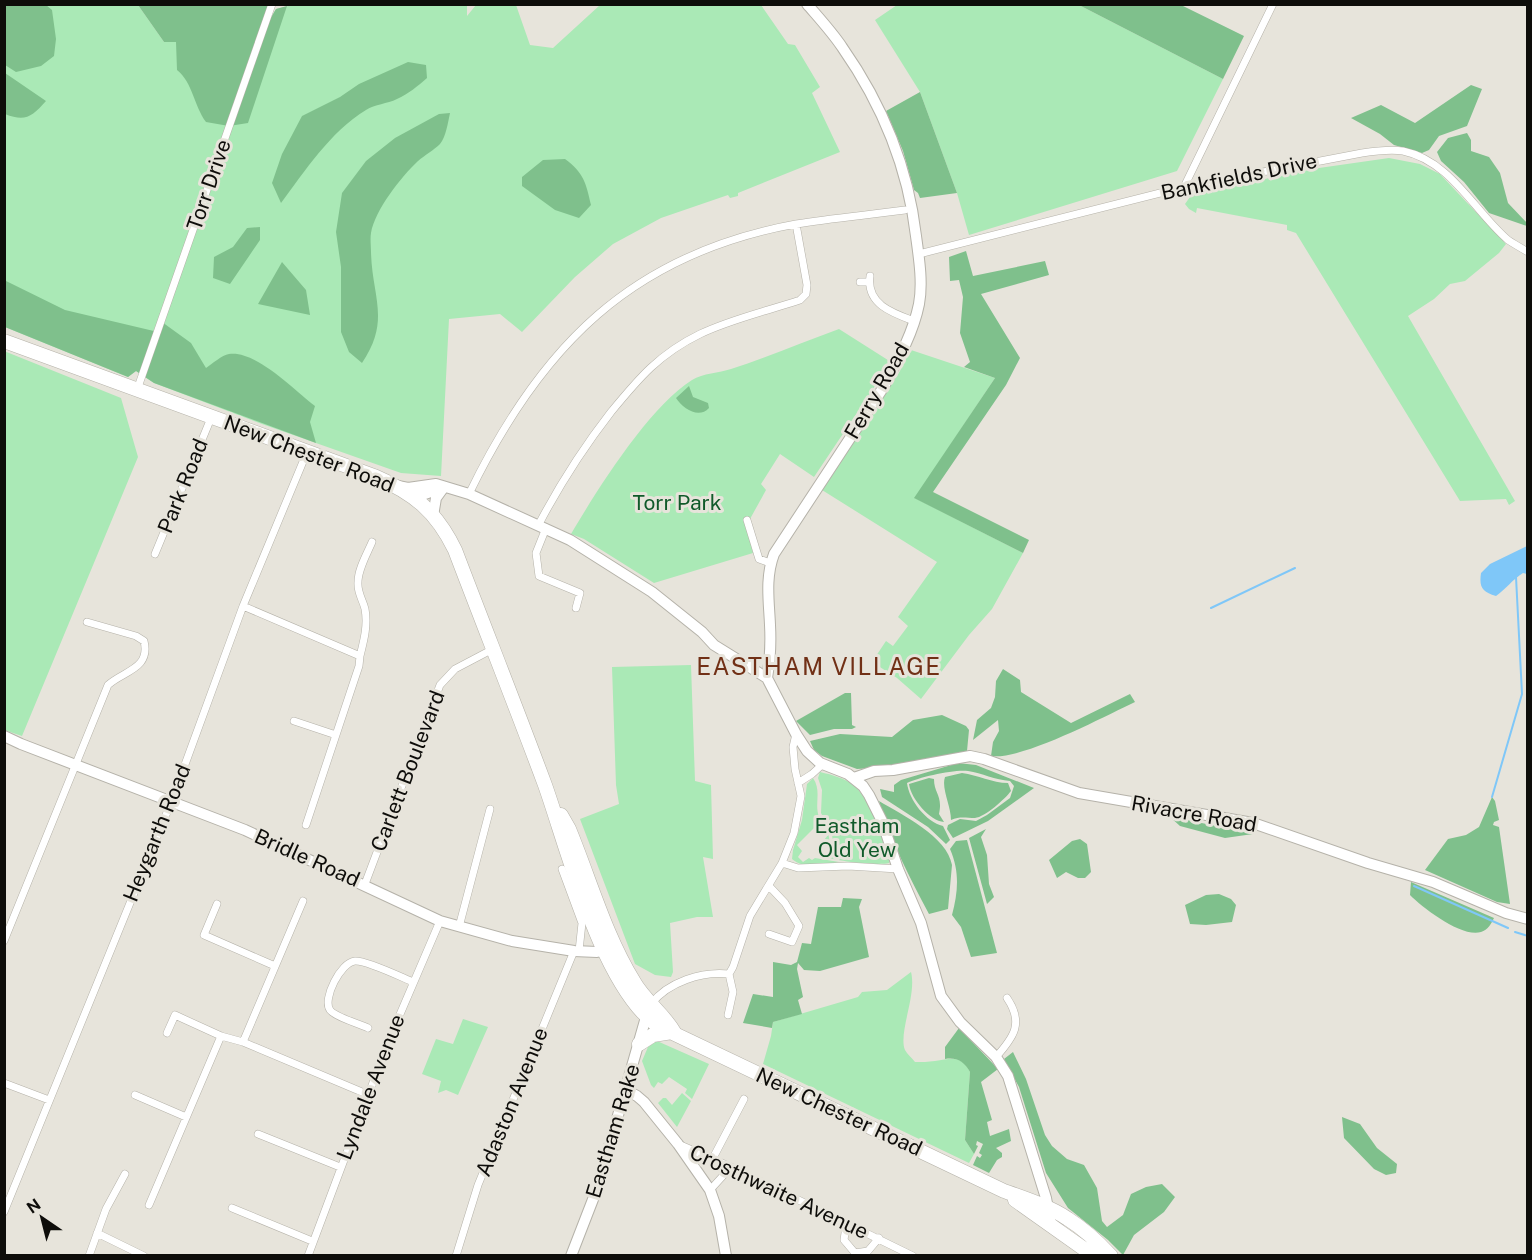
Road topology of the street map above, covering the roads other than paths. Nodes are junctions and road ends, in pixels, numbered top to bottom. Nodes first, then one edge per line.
1 (807, 4) edge
2 (1273, 4) edge
3 (271, 5) edge
4 (1184, 187) junction
5 (905, 210) dead end
6 (796, 224) junction
7 (1527, 252) edge
8 (919, 254) junction
9 (860, 282) dead end
10 (914, 321) junction
11 (4, 341) edge
12 (137, 391) junction
13 (211, 418) junction
14 (307, 452) junction
15 (398, 486) junction
16 (444, 487) junction
17 (469, 494) junction
18 (414, 498) junction
19 (433, 516) junction
20 (747, 520) dead end
21 (543, 526) junction
22 (372, 542) dead end
23 (155, 554) dead end
24 (770, 563) junction
25 (243, 606) junction
26 (576, 608) dead end
27 (87, 622) dead end
28 (493, 649) junction
29 (360, 656) junction
30 (767, 678) junction
31 (294, 721) dead end
32 (796, 734) junction
33 (336, 735) junction
34 (4, 736) edge
35 (823, 764) junction
36 (76, 765) junction
37 (854, 778) junction
38 (798, 783) junction
39 (544, 785) junction
40 (172, 800) junction
41 (490, 809) dead end
42 (306, 825) dead end
43 (782, 863) junction
44 (562, 868) dead end
45 (898, 869) junction
46 (365, 884) junction
47 (769, 886) junction
48 (303, 901) dead end
49 (217, 904) dead end
50 (1527, 919) edge
51 (440, 921) junction
52 (459, 927) junction
53 (597, 933) junction
54 (769, 934) dead end
55 (4, 941) edge
56 (610, 949) junction
57 (579, 951) junction
58 (275, 966) junction
59 (729, 974) junction
60 (413, 982) junction
61 (1007, 998) dead end
62 (648, 1010) junction
63 (728, 1015) dead end
64 (368, 1028) dead end
65 (674, 1032) junction
66 (167, 1034) dead end
67 (221, 1036) junction
68 (243, 1042) junction
69 (639, 1044) junction
70 (996, 1057) junction
71 (4, 1083) edge
72 (626, 1090) junction
73 (135, 1095) dead end
74 (369, 1095) junction
75 (744, 1099) dead end
76 (49, 1100) junction
77 (186, 1117) junction
78 (258, 1134) dead end
79 (678, 1144) junction
80 (713, 1158) junction
81 (340, 1167) junction
82 (731, 1167) junction
83 (125, 1174) dead end
84 (1040, 1178) junction
85 (710, 1190) junction
86 (1004, 1191) junction
87 (1027, 1199) junction
88 (149, 1205) dead end
89 (232, 1208) dead end
90 (1049, 1209) junction
91 (4, 1212) edge
92 (1051, 1224) junction
93 (849, 1225) junction
94 (97, 1233) junction
95 (879, 1238) junction
96 (312, 1241) junction
97 (854, 1254) edge
98 (309, 1255) edge
99 (89, 1256) edge
100 (144, 1256) edge
101 (456, 1256) edge
102 (571, 1256) edge
103 (726, 1256) edge
104 (913, 1256) edge
105 (1094, 1256) edge
106 (1111, 1256) edge

1 - 8 street, Ferry Road
2 - 4 street
3 - 12 street, Torr Drive
4 - 7 street, Bankfields Drive
4 - 8 street, Bankfields Drive
5 - 6 street
6 - 17 street
6 - 21 street
8 - 10 street, Ferry Road
9 - 10 street
10 - 24 street, Ferry Road
11 - 12 highway, New Chester Road
12 - 13 highway, New Chester Road
13 - 14 highway, New Chester Road
13 - 23 street, Park Road
14 - 15 highway, New Chester Road
14 - 25 street, Heygarth Road
15 - 16 street
15 - 18 highway, New Chester Road
16 - 17 street
16 - 18 street
16 - 19 street
17 - 21 street
18 - 19 highway, New Chester Road
19 - 28 highway, New Chester Road
20 - 24 street
21 - 26 street
21 - 30 street
22 - 29 street
24 - 30 street, Ferry Road
25 - 29 street
25 - 40 street, Heygarth Road
27 - 36 street
28 - 39 highway, New Chester Road
28 - 46 street, Carlett Boulevard
29 - 33 street
30 - 32 street
31 - 33 street
32 - 35 street
32 - 38 street
33 - 42 street
34 - 36 street, Bridle Road
35 - 37 street
35 - 38 street
36 - 40 street, Bridle Road
36 - 55 street
37 - 45 street
37 - 50 street, Rivacre Road
38 - 43 street
39 - 53 highway, New Chester Road
39 - 56 highway, New Chester Road
40 - 46 street, Bridle Road
40 - 76 street, Heygarth Road
41 - 52 street
43 - 45 street
43 - 47 street
44 - 57 street
45 - 70 street
46 - 51 street, Bridle Road
47 - 54 street
47 - 59 street
48 - 58 street
49 - 58 street
51 - 52 street, Bridle Road
51 - 60 street, Lyndale Avenue
52 - 57 street, Bridle Road
53 - 56 highway, New Chester Road
53 - 57 street
56 - 57 street, Bridle Road
56 - 62 highway, New Chester Road
57 - 101 street, Adaston Avenue
58 - 68 street
59 - 62 street
59 - 63 street
60 - 64 street
60 - 74 street, Lyndale Avenue
61 - 70 street
62 - 65 highway, New Chester Road
62 - 69 street, Eastham Rake
65 - 69 highway
65 - 86 highway, New Chester Road
66 - 67 street
67 - 68 street
67 - 77 street
68 - 74 street
69 - 72 street, Eastham Rake
70 - 84 street
71 - 76 street
72 - 79 street
72 - 102 street, Eastham Rake
73 - 77 street
74 - 81 street, Lyndale Avenue
75 - 80 street
76 - 91 street, Heygarth Road
77 - 88 street
78 - 81 street
79 - 80 street, Crosthwaite Avenue
79 - 85 street
80 - 82 street, Crosthwaite Avenue
81 - 96 street, Lyndale Avenue
82 - 85 street
82 - 93 street, Crosthwaite Avenue
83 - 94 street
84 - 87 street
84 - 90 street
85 - 103 street
86 - 87 highway, New Chester Road
86 - 92 highway, New Chester Road
87 - 90 highway, New Chester Road
89 - 96 street
90 - 92 street
90 - 106 highway, New Chester Road
92 - 105 highway, New Chester Road
93 - 95 street, Crosthwaite Avenue
93 - 97 street
94 - 99 street
94 - 100 street
95 - 97 street
95 - 104 street, Crosthwaite Avenue
96 - 98 street, Lyndale Avenue

